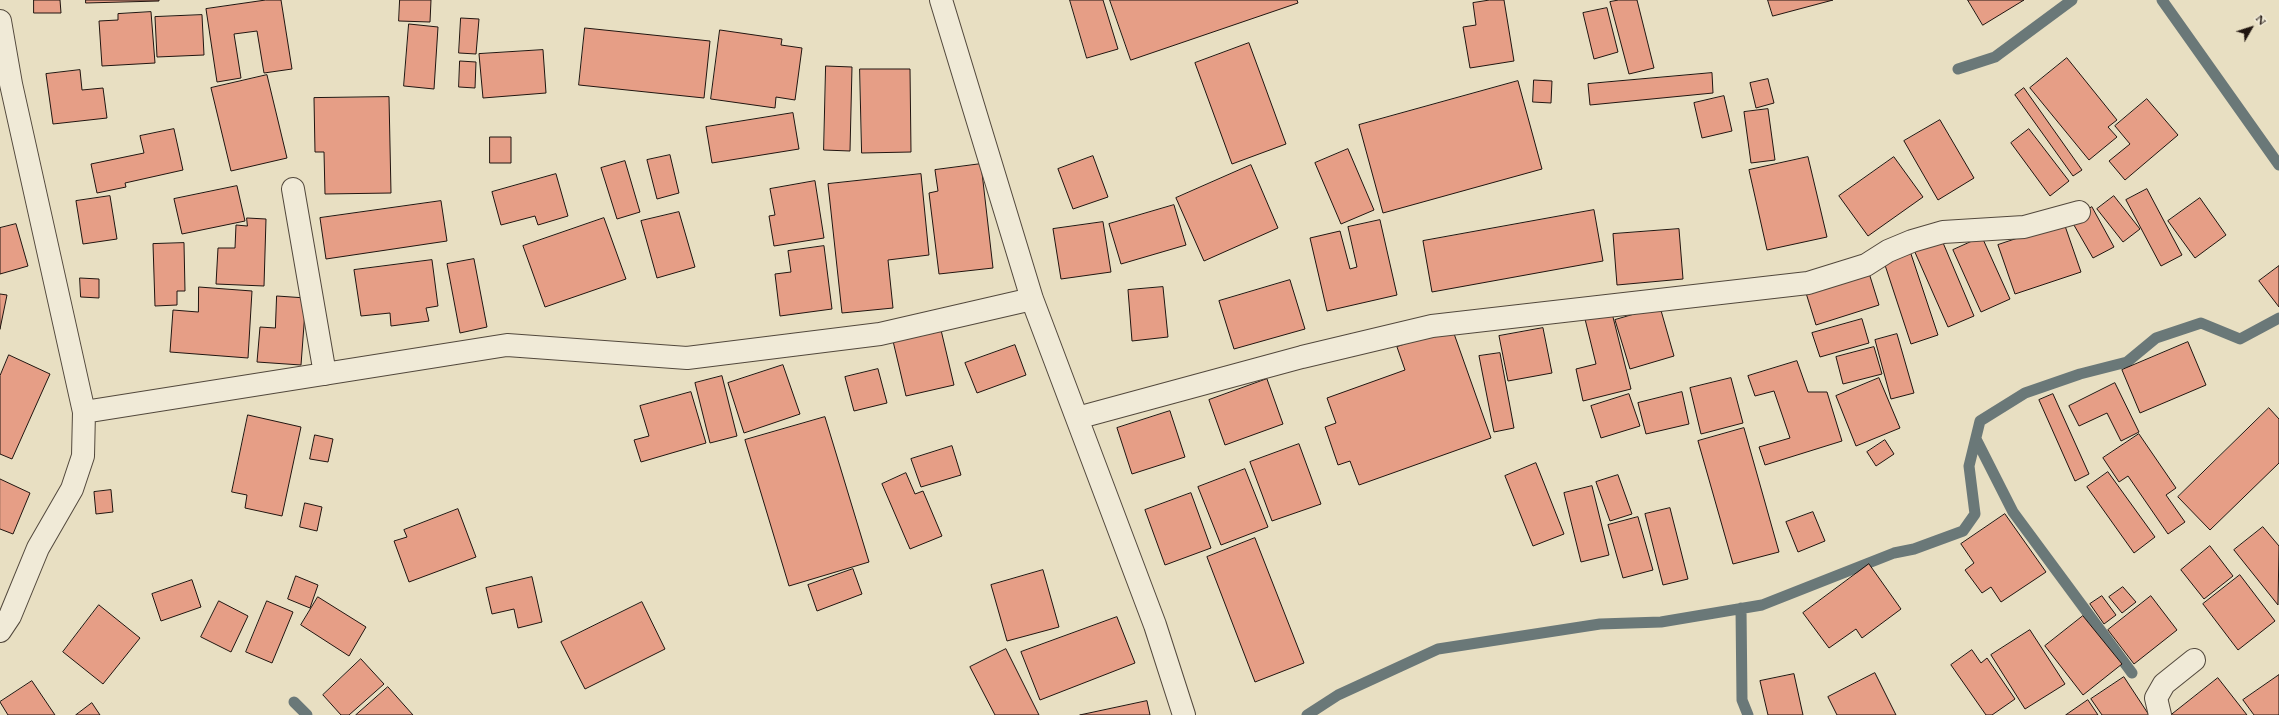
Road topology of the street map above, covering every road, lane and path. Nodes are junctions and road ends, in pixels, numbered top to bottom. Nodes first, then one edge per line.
1 (941, 0) edge
2 (0, 21) edge
3 (293, 189) dead end
4 (2079, 212) dead end
5 (1032, 299) junction
6 (325, 374) junction
7 (84, 412) junction
8 (1077, 418) junction
9 (0, 631) edge
10 (2194, 660) dead end
11 (1184, 715) edge
12 (2160, 715) edge

1 - 5 street
2 - 7 street
3 - 6 street
4 - 8 street
5 - 6 street
5 - 8 street
6 - 7 street
7 - 9 street
8 - 11 street
10 - 12 street

